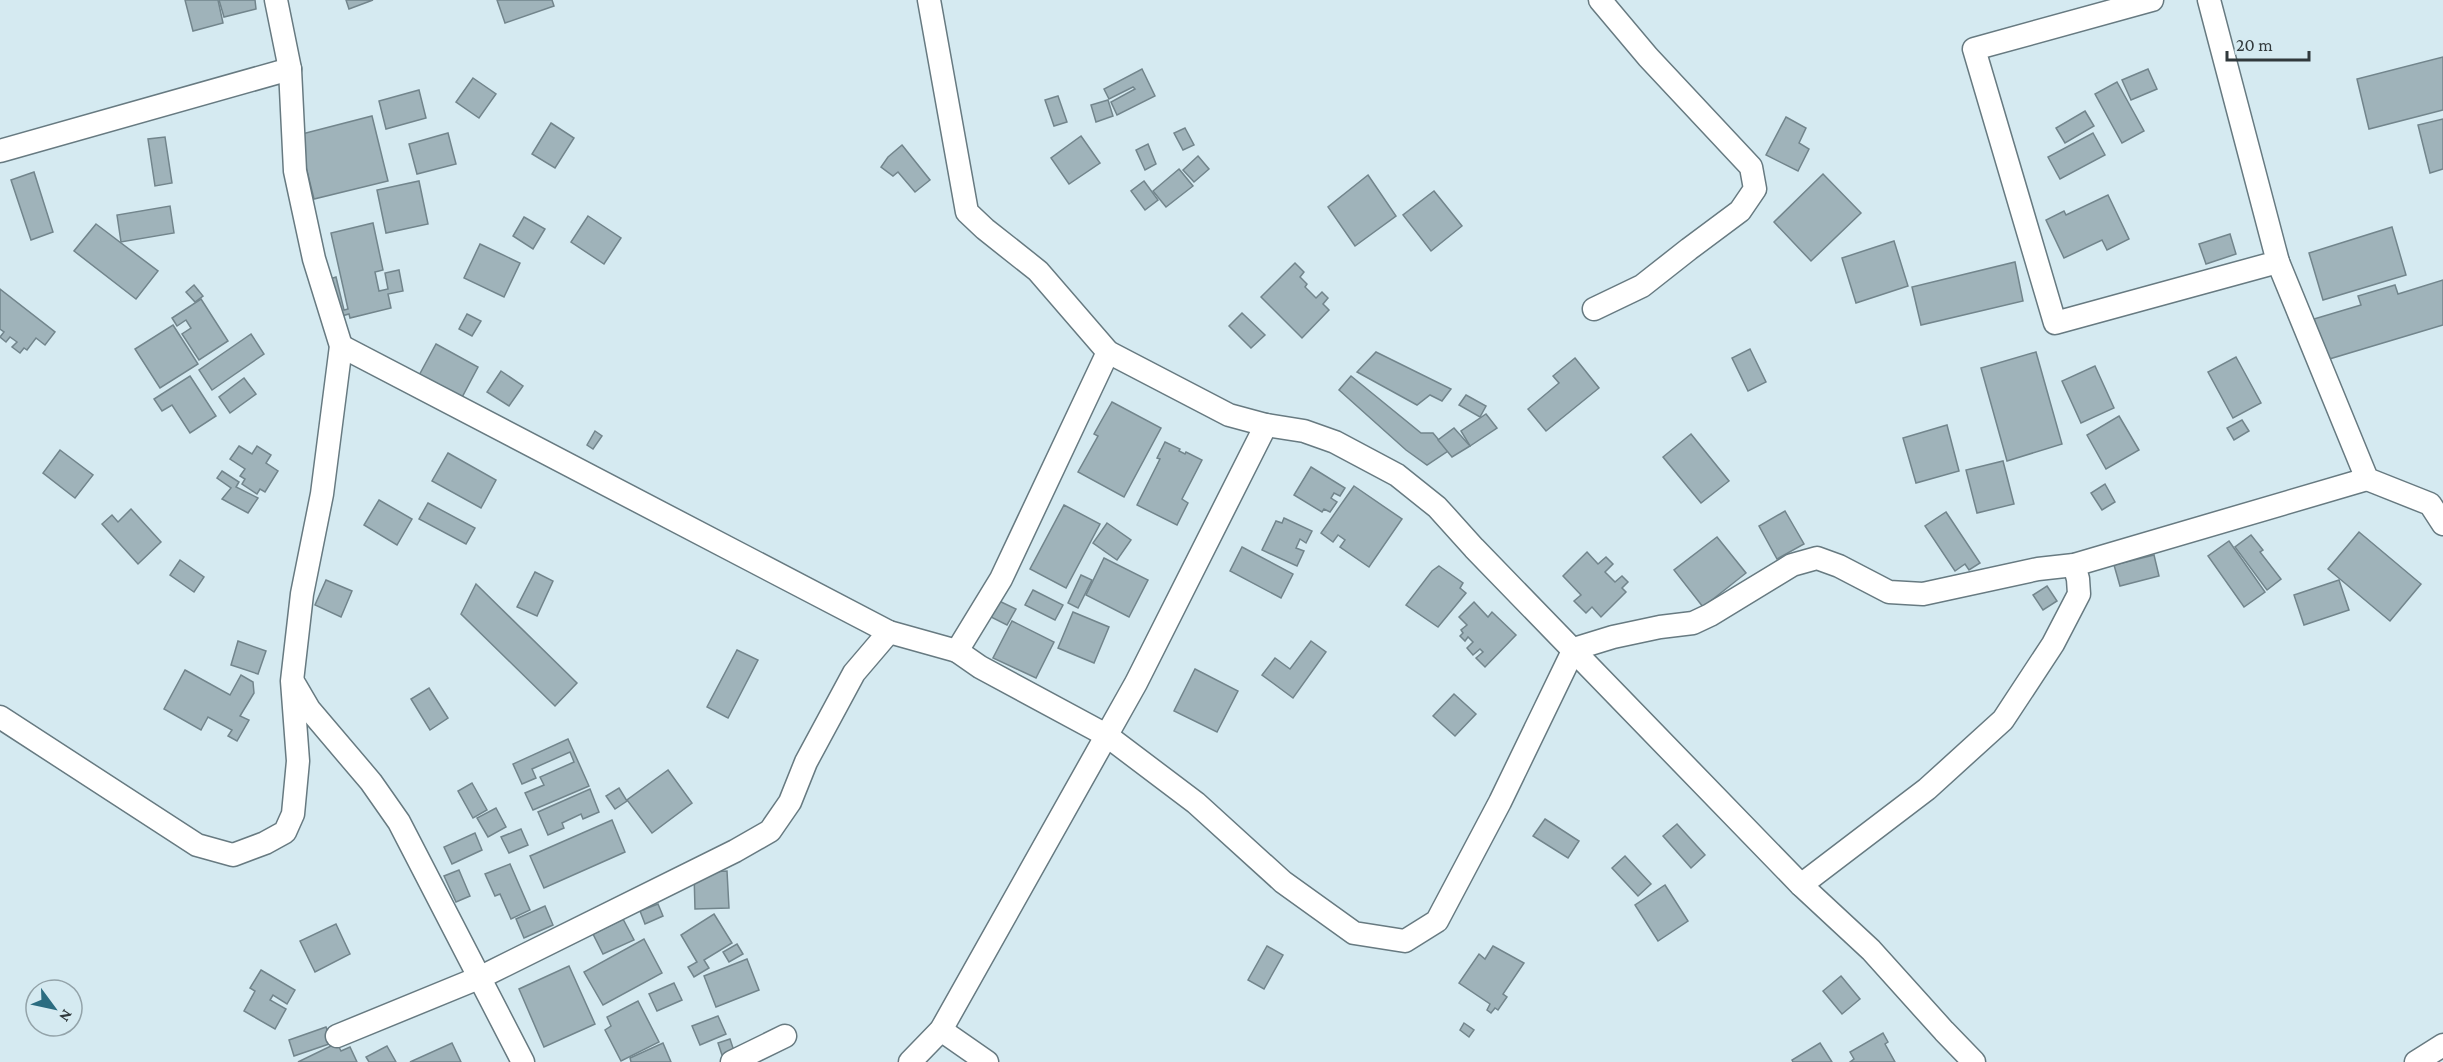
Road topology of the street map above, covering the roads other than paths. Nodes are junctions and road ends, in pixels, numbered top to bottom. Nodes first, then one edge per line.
1 (276, 0) edge
2 (929, 0) edge
3 (1600, 0) edge
4 (2152, 0) edge
5 (2209, 0) edge
6 (290, 69) junction
7 (0, 151) edge
8 (2278, 262) junction
9 (1593, 309) dead end
10 (341, 346) junction
11 (1108, 352) junction
12 (1266, 425) junction
13 (2367, 479) junction
14 (2443, 524) edge
15 (2074, 565) junction
16 (889, 632) junction
17 (1574, 649) junction
18 (957, 651) junction
19 (292, 681) junction
20 (0, 717) edge
21 (1106, 735) junction
22 (1801, 885) junction
23 (481, 977) junction
24 (941, 1030) junction
25 (337, 1036) dead end
26 (785, 1036) dead end
27 (2443, 1045) edge
28 (2420, 1061) edge
29 (523, 1062) edge
30 (732, 1062) edge
31 (910, 1062) edge
32 (987, 1062) edge
33 (1974, 1062) edge

1 - 6 street
2 - 11 street
3 - 9 street
4 - 8 street
5 - 8 street
6 - 7 street
6 - 10 street
8 - 13 street
10 - 16 street
10 - 19 street
11 - 12 street
11 - 18 street
12 - 17 street
12 - 21 street
13 - 14 street
13 - 15 street
15 - 17 street
15 - 22 street
16 - 18 street
16 - 23 street
17 - 21 street
17 - 22 street
18 - 21 street
19 - 20 street
19 - 23 street
21 - 24 street
22 - 33 street
23 - 25 street
23 - 29 street
24 - 31 street
24 - 32 street
26 - 30 street
27 - 28 street

